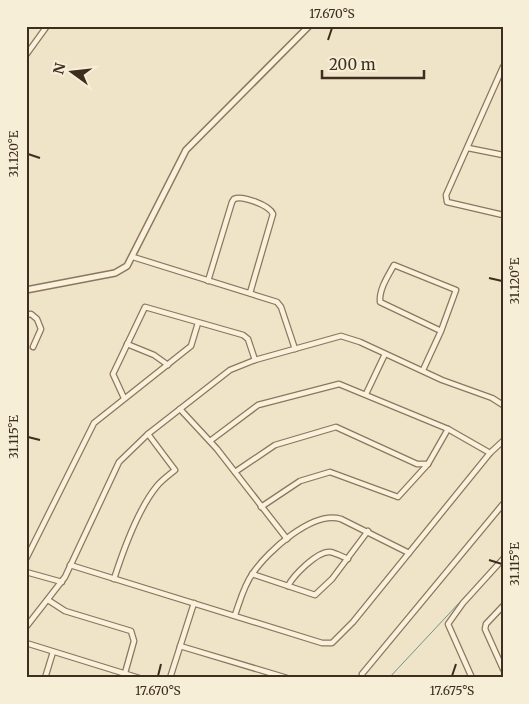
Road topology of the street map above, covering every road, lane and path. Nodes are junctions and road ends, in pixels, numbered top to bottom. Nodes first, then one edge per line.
1 (46, 26) edge
2 (309, 26) edge
3 (26, 55) edge
4 (503, 67) edge
5 (468, 148) junction
6 (503, 155) edge
7 (503, 216) edge
8 (133, 257) junction
9 (208, 281) junction
10 (26, 290) edge
11 (250, 293) junction
12 (26, 315) edge
13 (198, 323) junction
14 (441, 331) junction
15 (127, 344) junction
16 (33, 347) dead end
17 (295, 349) junction
18 (384, 354) junction
19 (255, 360) junction
20 (168, 365) junction
21 (423, 370) junction
22 (366, 394) junction
23 (124, 398) junction
24 (503, 405) edge
25 (180, 408) junction
26 (448, 429) junction
27 (148, 434) junction
28 (210, 441) junction
29 (503, 441) edge
30 (490, 453) junction
31 (428, 464) junction
32 (235, 472) junction
33 (503, 504) edge
34 (261, 507) junction
35 (368, 531) junction
36 (287, 539) junction
37 (409, 553) junction
38 (26, 559) edge
39 (348, 559) junction
40 (503, 559) edge
41 (70, 565) junction
42 (26, 572) edge
43 (252, 574) junction
44 (114, 579) junction
45 (62, 582) junction
46 (288, 586) junction
47 (48, 600) junction
48 (194, 603) junction
49 (503, 606) edge
50 (235, 615) junction
51 (26, 628) edge
52 (26, 643) edge
53 (180, 646) junction
54 (53, 652) junction
55 (503, 669) edge
56 (125, 673) junction
57 (362, 674) dead end
58 (45, 678) edge
59 (139, 678) edge
60 (170, 678) edge
61 (287, 678) edge
62 (472, 678) edge

1 - 3 street
2 - 8 street
4 - 5 street
5 - 6 street
5 - 7 street
8 - 9 street
8 - 10 street
9 - 11 street
9 - 11 street
11 - 17 street
12 - 16 street
13 - 15 street
13 - 19 street
13 - 20 street
14 - 14 street
14 - 21 street
15 - 20 street
15 - 23 street
17 - 18 street
17 - 19 street
18 - 21 street
18 - 22 street
19 - 25 street
20 - 23 street
21 - 24 street
22 - 26 street
22 - 28 street
23 - 38 street
25 - 27 street
25 - 28 street
26 - 30 street
26 - 31 street
27 - 41 street
27 - 44 street
28 - 32 street
29 - 30 street
30 - 37 street
31 - 32 street
31 - 34 street
32 - 34 street
33 - 57 street
34 - 36 street
35 - 36 street
35 - 37 street
35 - 39 street
36 - 43 street
37 - 50 street
39 - 46 street
39 - 46 street
40 - 62 street
41 - 44 street
41 - 45 street
42 - 45 street
43 - 46 street
43 - 50 street
44 - 48 street
45 - 47 street
47 - 51 street
47 - 56 street
48 - 50 street
48 - 53 street
49 - 55 street
52 - 54 street
53 - 60 street
53 - 61 street
54 - 56 street
54 - 58 street
56 - 59 street

